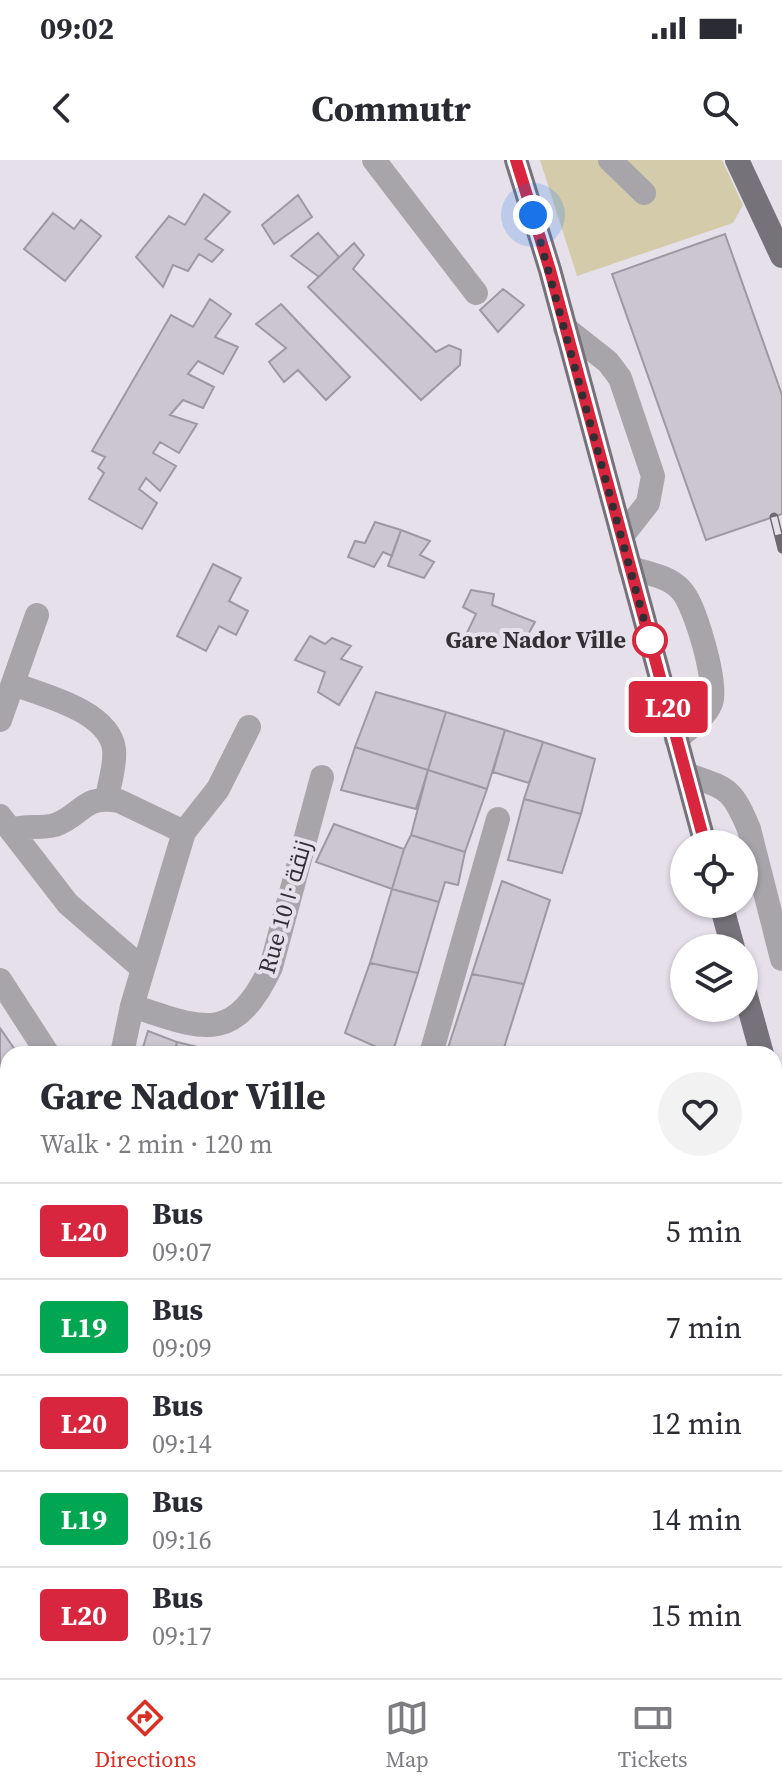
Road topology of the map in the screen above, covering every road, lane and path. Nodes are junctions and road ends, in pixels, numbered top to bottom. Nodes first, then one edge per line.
1 (374, 160) edge
2 (516, 160) edge
3 (610, 160) edge
4 (737, 160) edge
5 (644, 193) dead end
6 (782, 256) edge
7 (476, 293) dead end
8 (565, 328) junction
9 (622, 536) junction
10 (630, 568) junction
11 (37, 615) dead end
12 (13, 684) junction
13 (0, 720) edge
14 (249, 727) dead end
15 (676, 739) junction
16 (686, 774) junction
17 (322, 777) dead end
18 (107, 799) junction
19 (498, 819) dead end
20 (5, 823) edge
21 (701, 830) edge
22 (184, 832) junction
23 (782, 959) edge
24 (143, 969) junction
25 (0, 980) edge
26 (132, 1006) junction
27 (753, 1022) edge
28 (43, 1046) edge
29 (124, 1046) edge
30 (433, 1046) edge
31 (760, 1046) edge

1 - 7 street
2 - 8 main road
3 - 5 street
4 - 6 main road
8 - 9 main road
8 - 9 street
9 - 10 main road
10 - 15 main road
10 - 15 street
11 - 12 street
12 - 13 street
12 - 18 street
14 - 22 street
15 - 16 main road
16 - 21 main road
16 - 23 street
17 - 26 street, Rue 10 زنقة ١٠
18 - 20 street
18 - 22 street
19 - 30 street
20 - 24 street
22 - 24 street
24 - 26 street
25 - 28 street
26 - 29 street
27 - 31 main road

